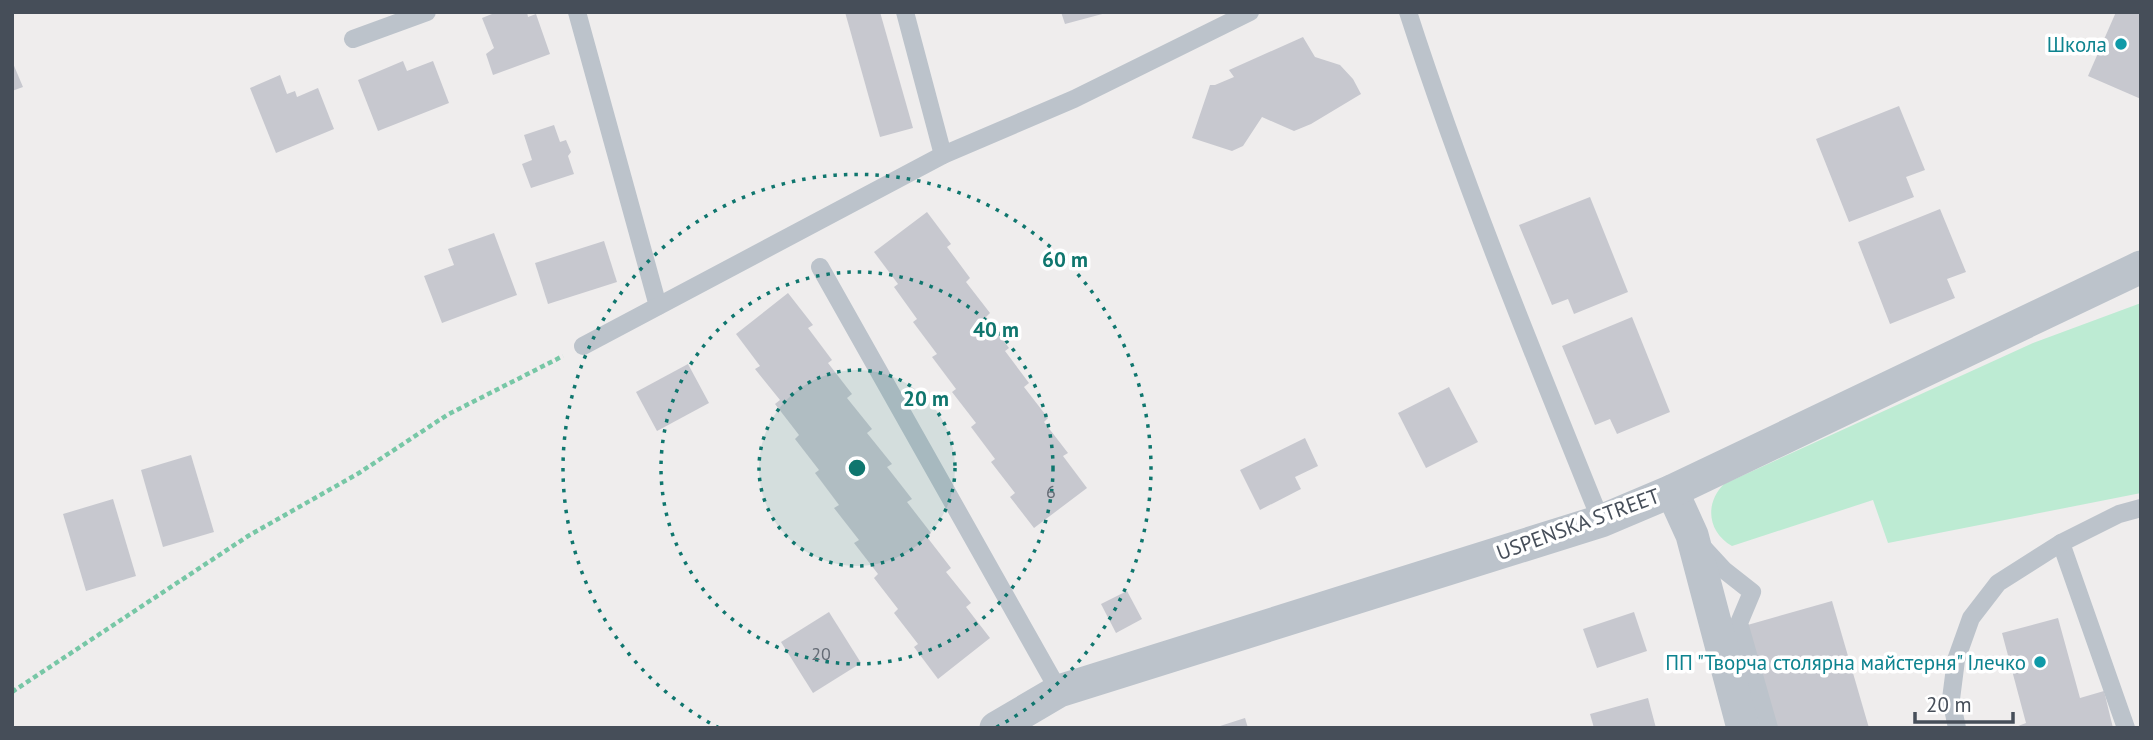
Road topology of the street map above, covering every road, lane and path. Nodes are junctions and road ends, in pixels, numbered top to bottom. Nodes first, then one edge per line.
1 (427, 12) edge
2 (577, 12) edge
3 (905, 12) edge
4 (1250, 12) edge
5 (1408, 12) edge
6 (352, 40) dead end
7 (943, 155) junction
8 (820, 267) dead end
9 (2141, 267) edge
10 (658, 306) junction
11 (583, 345) joint
12 (1672, 491) junction
13 (2141, 508) edge
14 (1601, 521) junction
15 (1692, 535) junction
16 (2061, 543) junction
17 (1059, 691) junction
18 (12, 692) edge
19 (996, 728) edge
20 (1743, 728) edge
21 (1769, 728) edge
22 (1957, 728) edge
23 (2126, 728) edge

1 - 6 lane
2 - 10 lane
3 - 7 lane
4 - 7 lane
5 - 14 lane
7 - 10 lane
8 - 17 lane
9 - 12 street, USPENSKA STREET
10 - 11 lane
11 - 18 path
12 - 14 street, USPENSKA STREET
12 - 15 street
13 - 16 lane
14 - 17 street, USPENSKA STREET
15 - 20 street
15 - 21 lane
16 - 22 lane
16 - 23 lane
17 - 19 street, USPENSKA STREET

